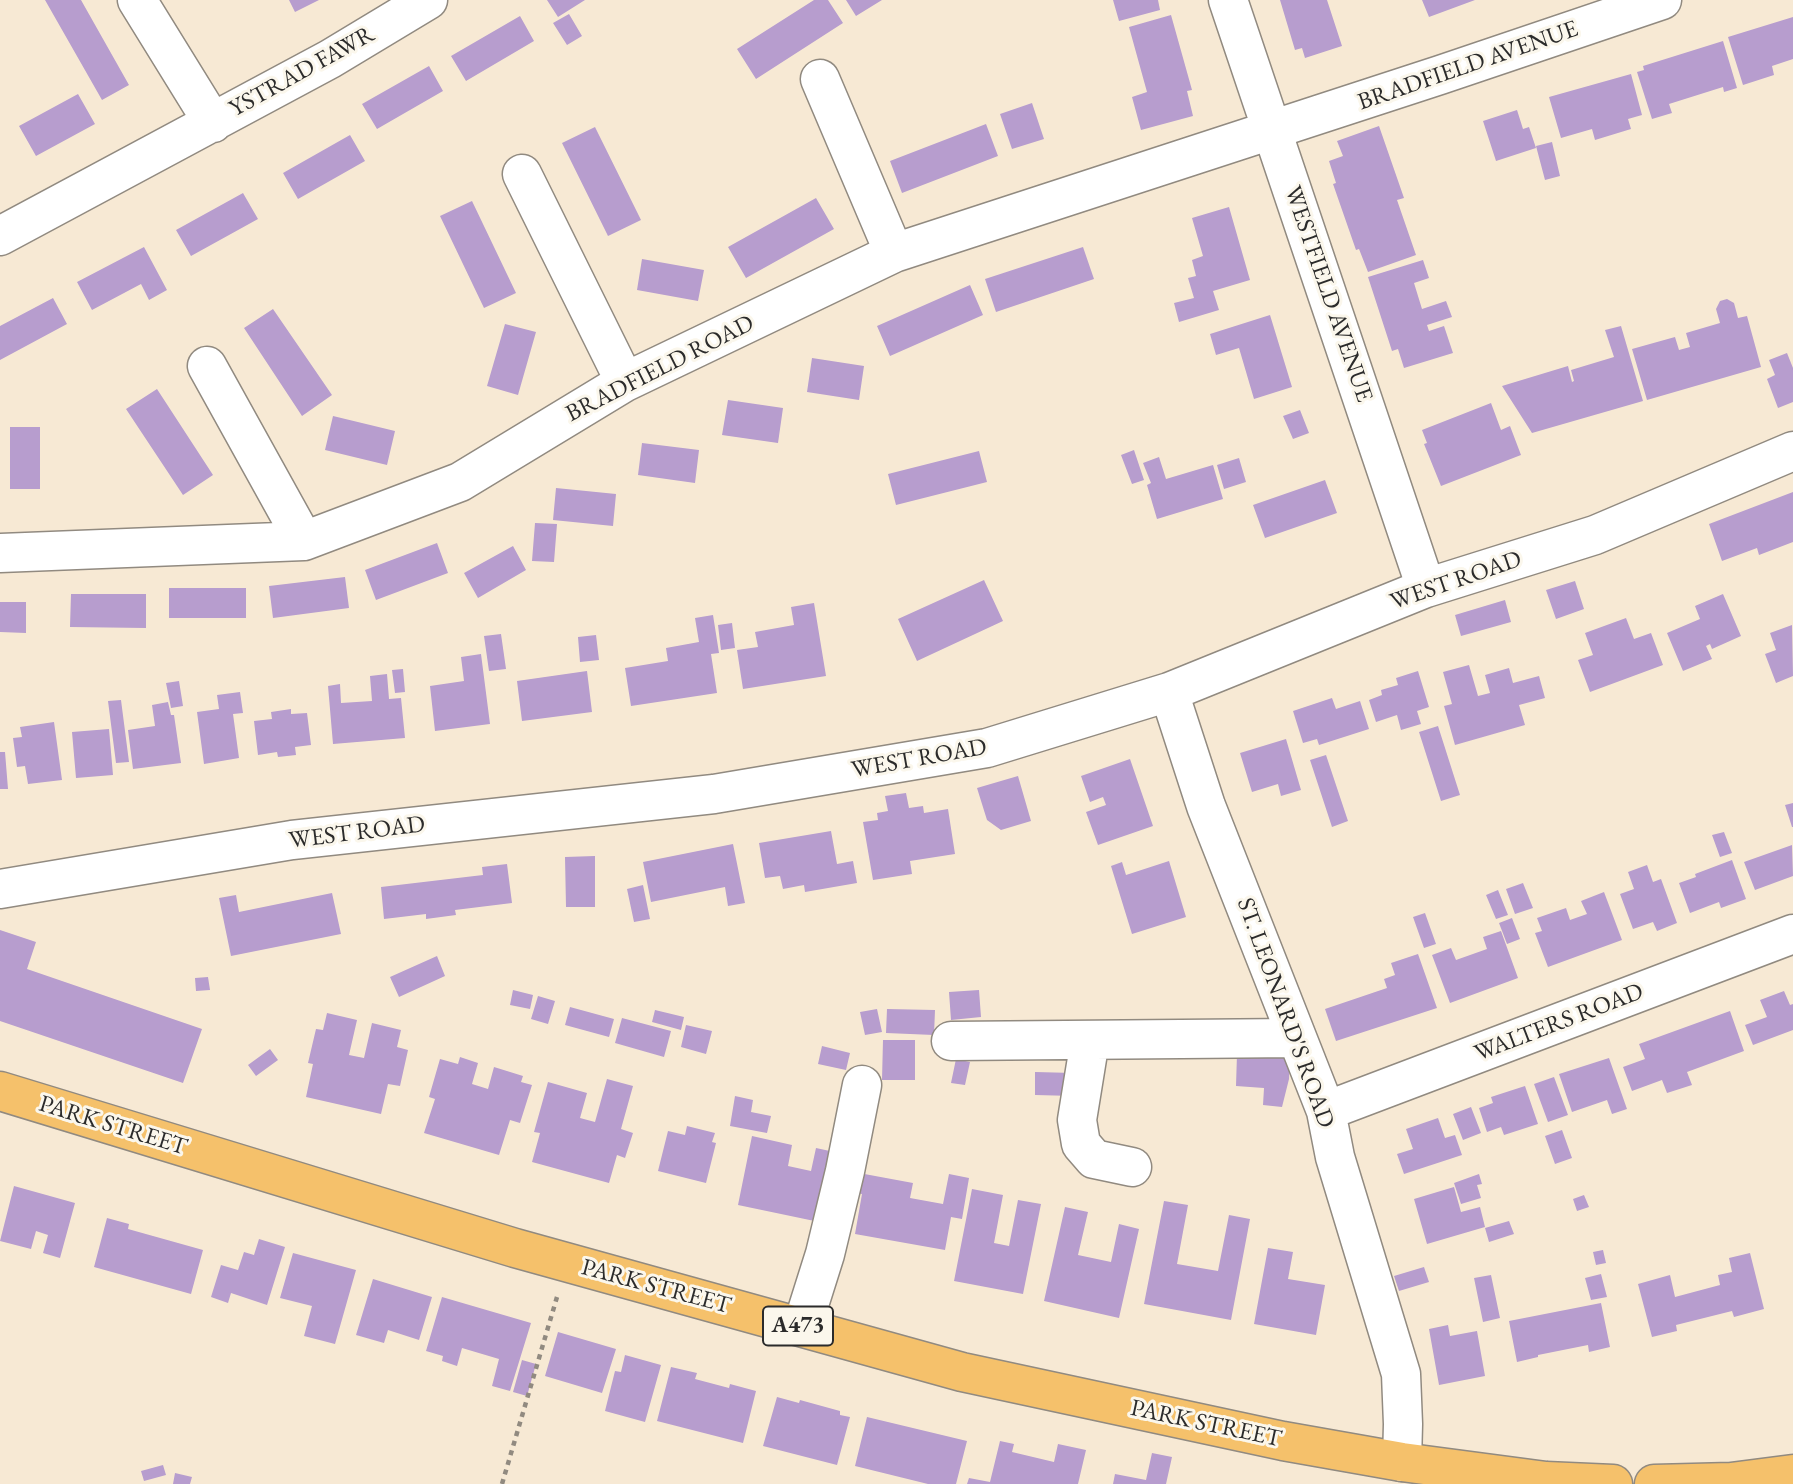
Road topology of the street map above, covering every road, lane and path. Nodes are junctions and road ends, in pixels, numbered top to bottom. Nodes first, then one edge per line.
1 (137, 0) edge
2 (428, 0) edge
3 (1228, 0) edge
4 (1662, 0) edge
5 (820, 79) dead end
6 (213, 123) junction
7 (1273, 130) junction
8 (522, 174) dead end
9 (0, 236) edge
10 (894, 253) junction
11 (207, 366) dead end
12 (625, 382) junction
13 (1793, 451) edge
14 (304, 541) junction
15 (0, 553) edge
16 (1426, 588) junction
17 (1169, 692) junction
18 (0, 889) edge
19 (1793, 934) edge
20 (1296, 1038) junction
21 (1090, 1040) junction
22 (951, 1041) dead end
23 (862, 1085) dead end
24 (0, 1091) edge
25 (1326, 1111) junction
26 (1132, 1167) dead end
27 (567, 1262) junction
28 (802, 1326) junction
29 (1402, 1462) junction
30 (1793, 1474) edge
31 (502, 1484) edge
32 (1613, 1484) edge
33 (1654, 1484) edge

1 - 6 street, YSTRAD FAWR
2 - 6 street, YSTRAD FAWR
3 - 7 street, WESTFIELD AVENUE
4 - 7 street, BRADFIELD AVENUE
5 - 10 street
6 - 9 street, YSTRAD FAWR
7 - 10 street, BRADFIELD ROAD
7 - 16 street, WESTFIELD AVENUE
8 - 12 street
10 - 12 street, BRADFIELD ROAD
11 - 14 street
12 - 14 street, BRADFIELD ROAD
13 - 16 street, WEST ROAD
14 - 15 street, BRADFIELD ROAD
16 - 17 street, WEST ROAD
17 - 18 street, WEST ROAD
17 - 20 street, ST. LEONARD'S ROAD
19 - 25 street, WALTERS ROAD
20 - 21 street
20 - 25 street, ST. LEONARD'S ROAD
21 - 22 street
21 - 26 street
23 - 28 street
24 - 27 main road, PARK STREET / A473
25 - 29 street, ST. LEONARD'S ROAD
27 - 28 main road, PARK STREET / A473
27 - 31 path
28 - 29 main road, PARK STREET / A473
29 - 32 main road, PARK STREET / A473
30 - 33 main road

